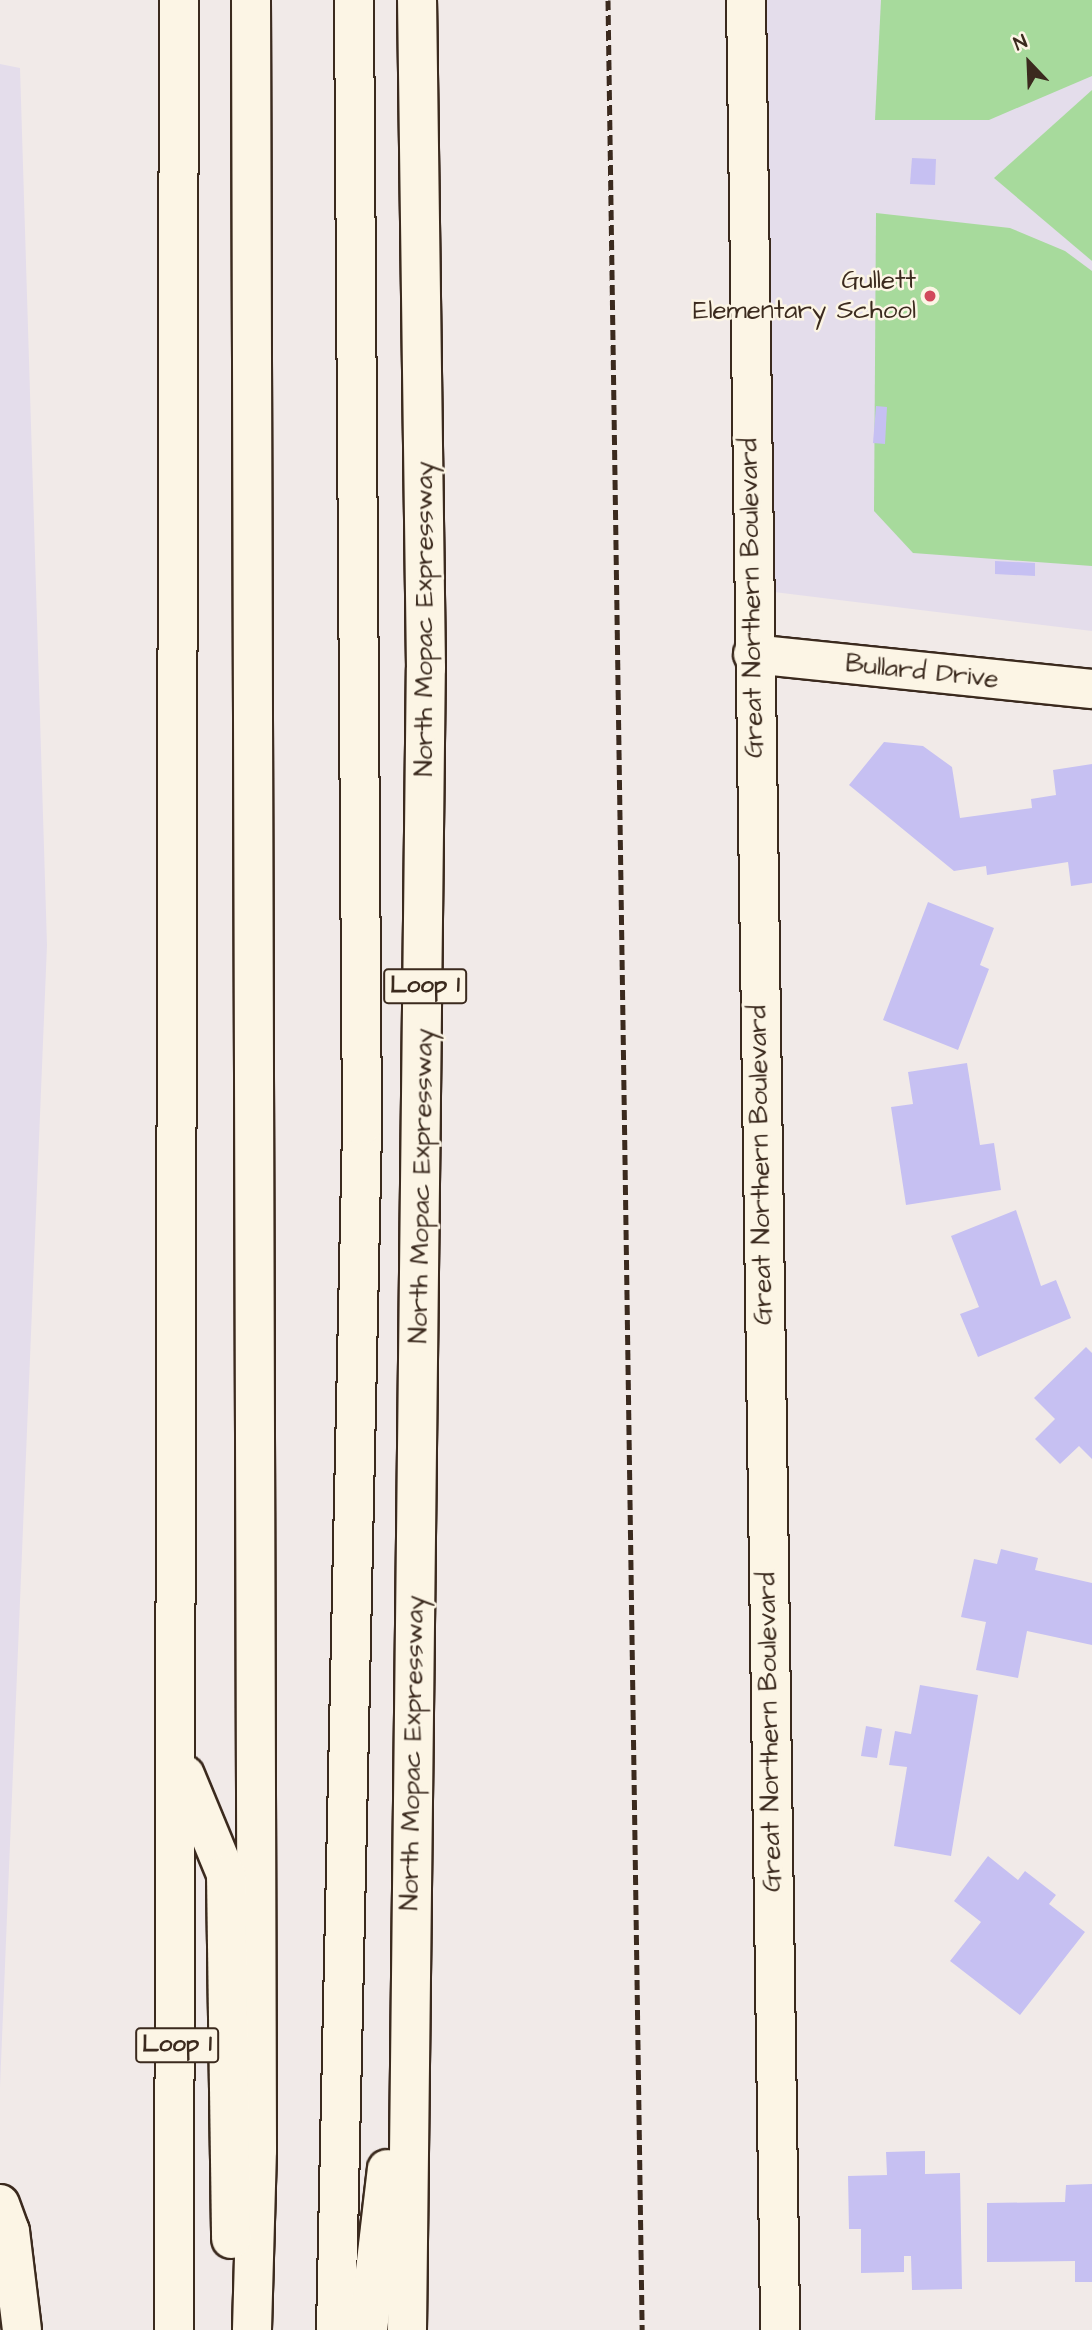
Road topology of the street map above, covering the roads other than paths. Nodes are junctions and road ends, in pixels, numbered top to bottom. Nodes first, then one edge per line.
1 (179, 0) edge
2 (251, 0) edge
3 (354, 0) edge
4 (417, 0) edge
5 (746, 0) edge
6 (753, 654) junction
7 (1092, 689) edge
8 (179, 1760) junction
9 (410, 1973) junction
10 (0, 2204) edge
11 (22, 2330) edge
12 (174, 2330) edge
13 (236, 2330) edge
14 (252, 2330) edge
15 (336, 2330) edge
16 (368, 2330) edge
17 (407, 2330) edge
18 (780, 2330) edge

1 - 8 main road, Loop 1
2 - 14 main road
3 - 15 main road
4 - 9 main road, North Mopac Expressway / Loop 1
5 - 6 main road, Great Northern Boulevard
6 - 7 main road, Bullard Drive
6 - 18 main road, Great Northern Boulevard
8 - 12 main road, Loop 1
8 - 13 main road
9 - 16 main road
9 - 17 main road, North Mopac Expressway / Loop 1
10 - 11 main road

